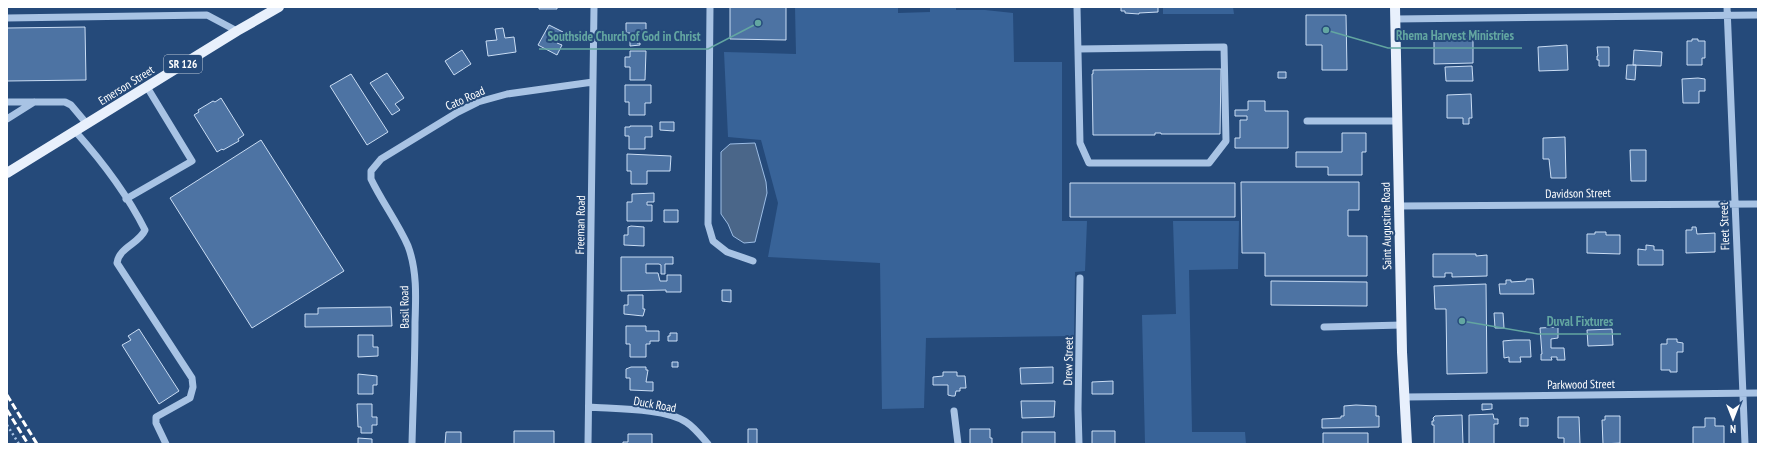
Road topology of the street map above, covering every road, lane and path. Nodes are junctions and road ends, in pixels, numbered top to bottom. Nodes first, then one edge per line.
1 (279, 7) edge
2 (594, 7) edge
3 (710, 7) edge
4 (1077, 7) edge
5 (1395, 7) edge
6 (1726, 7) edge
7 (1758, 15) edge
8 (1727, 16) junction
9 (7, 18) edge
10 (1395, 18) junction
11 (237, 31) junction
12 (1078, 49) junction
13 (593, 82) junction
14 (147, 87) junction
15 (7, 102) edge
16 (34, 102) junction
17 (7, 119) edge
18 (1307, 121) dead end
19 (1397, 121) junction
20 (87, 124) junction
21 (75, 131) junction
22 (7, 173) edge
23 (372, 179) joint
24 (126, 199) junction
25 (1734, 204) junction
26 (1758, 204) edge
27 (1399, 206) junction
28 (753, 261) dead end
29 (1080, 278) dead end
30 (1402, 325) junction
31 (1324, 327) dead end
32 (1743, 393) junction
33 (1758, 393) edge
34 (1405, 397) junction
35 (589, 407) junction
36 (954, 411) dead end
37 (7, 425) edge
38 (19, 444) edge
39 (166, 444) edge
40 (412, 444) edge
41 (588, 444) edge
42 (708, 444) edge
43 (958, 444) edge
44 (1079, 444) edge
45 (1407, 444) edge
46 (1745, 444) edge

1 - 11 main road, Emerson Street / SR 126
2 - 13 street, Freeman Road
3 - 28 street
4 - 12 street
5 - 10 main road, Saint Augustine Road
6 - 8 street, Fleet Street
7 - 8 street
8 - 10 street
8 - 25 street, Fleet Street
9 - 11 street
10 - 19 main road, Saint Augustine Road
11 - 14 main road, Emerson Street / SR 126
12 - 12 street
13 - 23 street, Cato Road
13 - 35 street, Freeman Road
14 - 20 main road, Emerson Street / SR 126
14 - 24 street
15 - 16 street
16 - 17 street
16 - 20 street
18 - 19 street
19 - 27 main road, Saint Augustine Road
20 - 21 main road, Emerson Street / SR 126
21 - 22 main road, Emerson Street / SR 126
21 - 24 street
23 - 40 street, Basil Road
24 - 39 street
25 - 26 street, Davidson Street
25 - 27 street, Davidson Street
25 - 32 street, Fleet Street
27 - 30 main road, Saint Augustine Road
29 - 44 street, Drew Street
30 - 31 street
30 - 34 main road, Saint Augustine Road
32 - 33 street, Parkwood Street
32 - 34 street, Parkwood Street
32 - 46 street, Fleet Street
34 - 45 main road, Saint Augustine Road
35 - 41 street, Freeman Road
35 - 42 street, Duck Road
36 - 43 street
37 - 38 path

